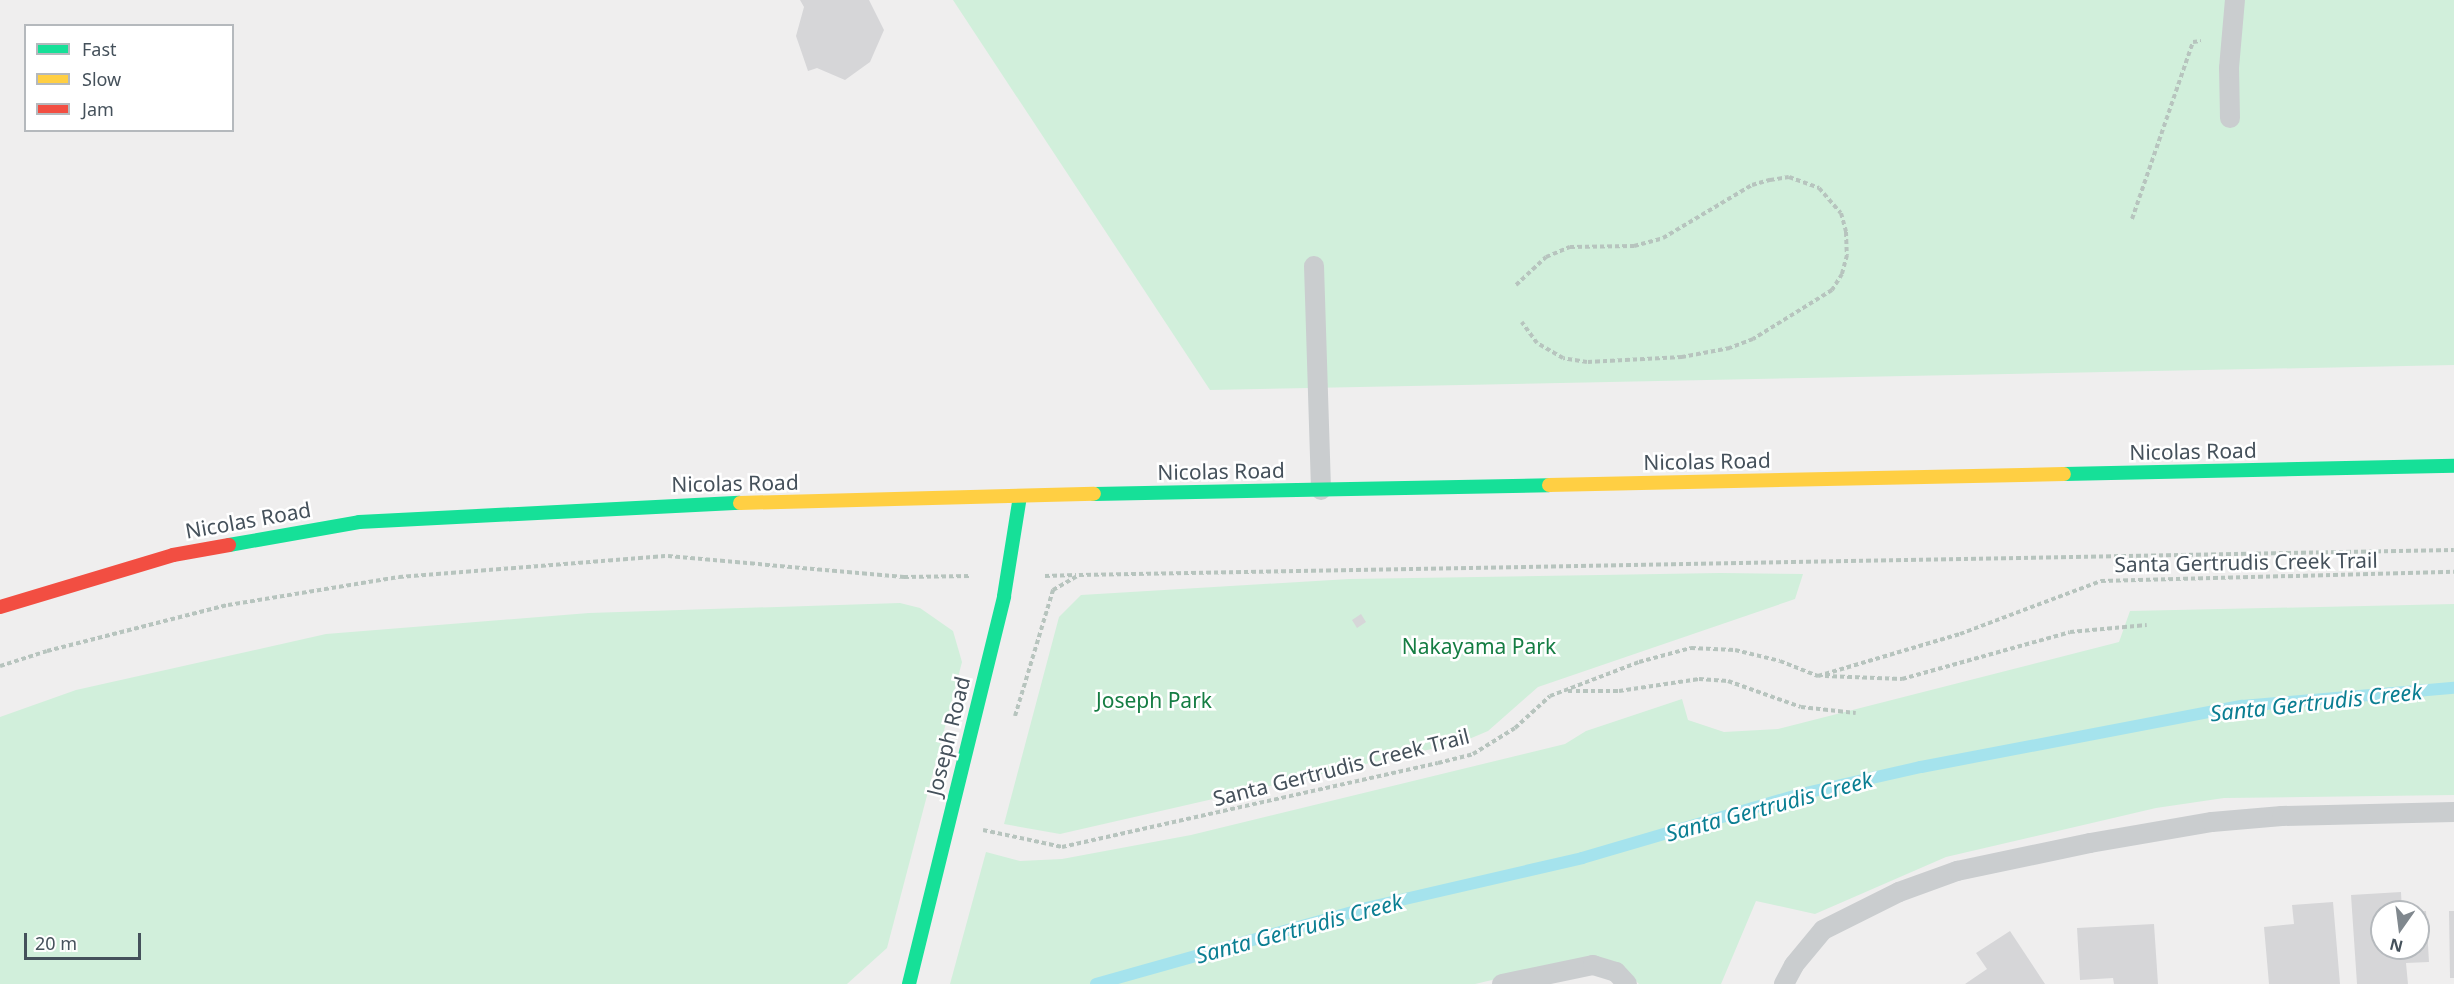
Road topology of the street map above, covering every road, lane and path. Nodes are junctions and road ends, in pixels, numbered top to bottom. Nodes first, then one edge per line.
1 (2235, 0) edge
2 (2208, 39) dead end
3 (2230, 118) dead end
4 (2132, 219) dead end
5 (1314, 266) dead end
6 (1516, 285) dead end
7 (1522, 322) dead end
8 (2454, 466) edge
9 (1321, 490) junction
10 (1020, 496) junction
11 (2454, 550) edge
12 (2454, 572) edge
13 (904, 577) dead end
14 (0, 607) edge
15 (2147, 625) dead end
16 (0, 666) edge
17 (1818, 676) junction
18 (1564, 691) junction
19 (1856, 713) dead end
20 (1013, 727) dead end
21 (2454, 812) edge
22 (950, 822) junction
23 (909, 984) edge
24 (1502, 984) edge
25 (1627, 984) edge
26 (1784, 984) edge

1 - 3 lane
2 - 4 path
5 - 9 lane
6 - 7 path
8 - 9 main road, Nicolas Road
9 - 10 main road, Nicolas Road
10 - 14 main road, Nicolas Road
10 - 22 main road, Joseph Road
11 - 20 path
12 - 17 path, Santa Gertrudis Creek Trail
13 - 16 path
15 - 17 path
17 - 18 path, Santa Gertrudis Creek Trail
18 - 19 path
18 - 22 path, Santa Gertrudis Creek Trail
21 - 26 lane
22 - 23 main road, Joseph Road
24 - 25 lane

